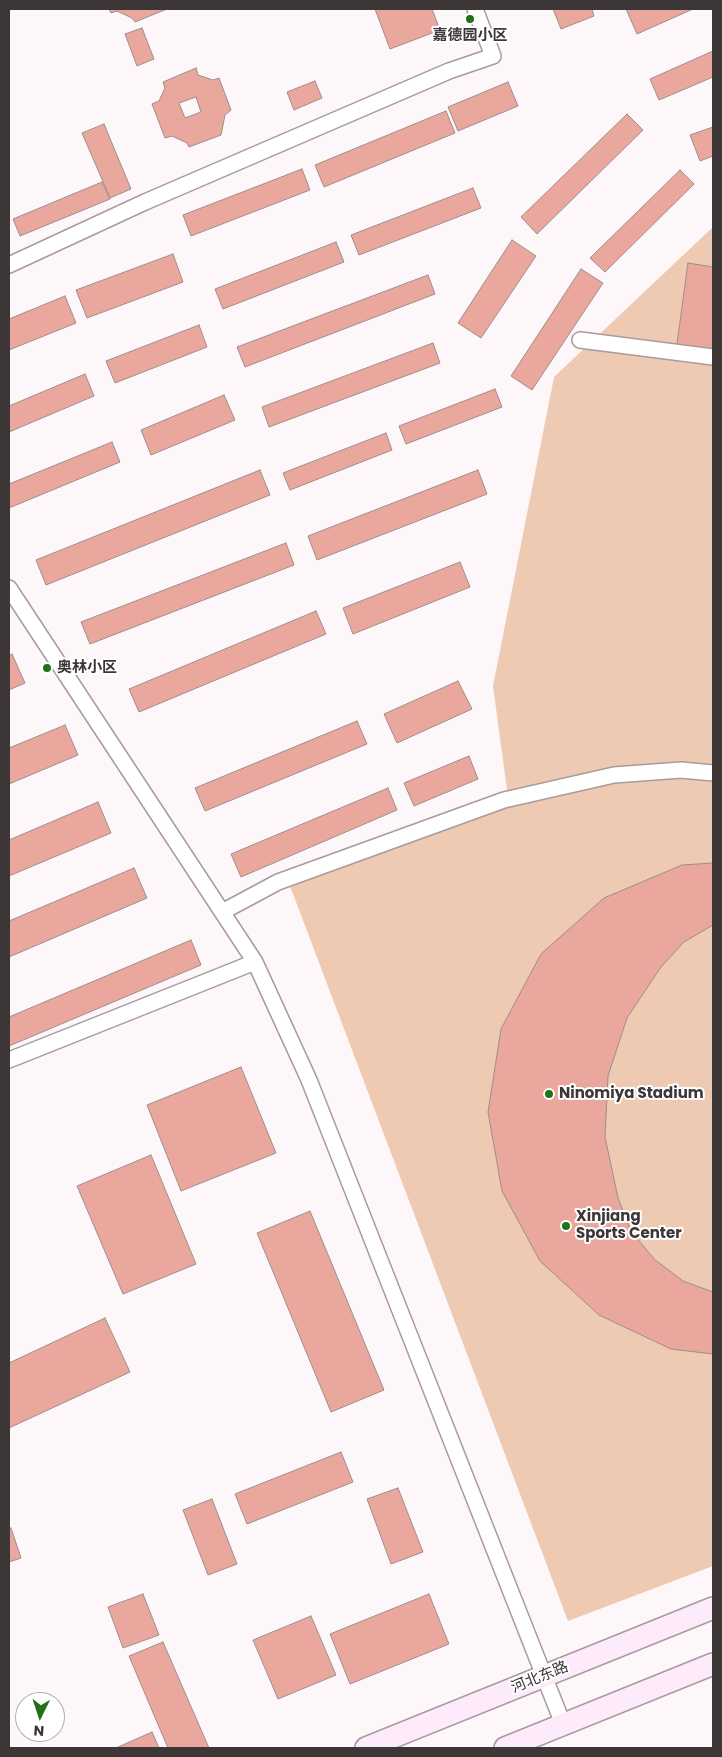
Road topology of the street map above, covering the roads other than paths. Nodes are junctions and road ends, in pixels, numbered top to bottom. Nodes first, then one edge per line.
1 (474, 9) edge
2 (9, 266) edge
3 (580, 340) dead end
4 (713, 357) edge
5 (9, 588) edge
6 (713, 774) edge
7 (222, 912) junction
8 (254, 962) junction
9 (9, 1060) edge
10 (713, 1608) edge
11 (713, 1664) edge
12 (545, 1676) junction
13 (564, 1724) junction
14 (366, 1748) edge
15 (505, 1748) edge

1 - 2 street
3 - 4 street
5 - 7 street
6 - 7 street
7 - 8 street
8 - 9 street
8 - 12 street
10 - 12 main road, 河北东路
11 - 13 main road
12 - 13 street
12 - 14 main road, 河北东路
13 - 15 main road

